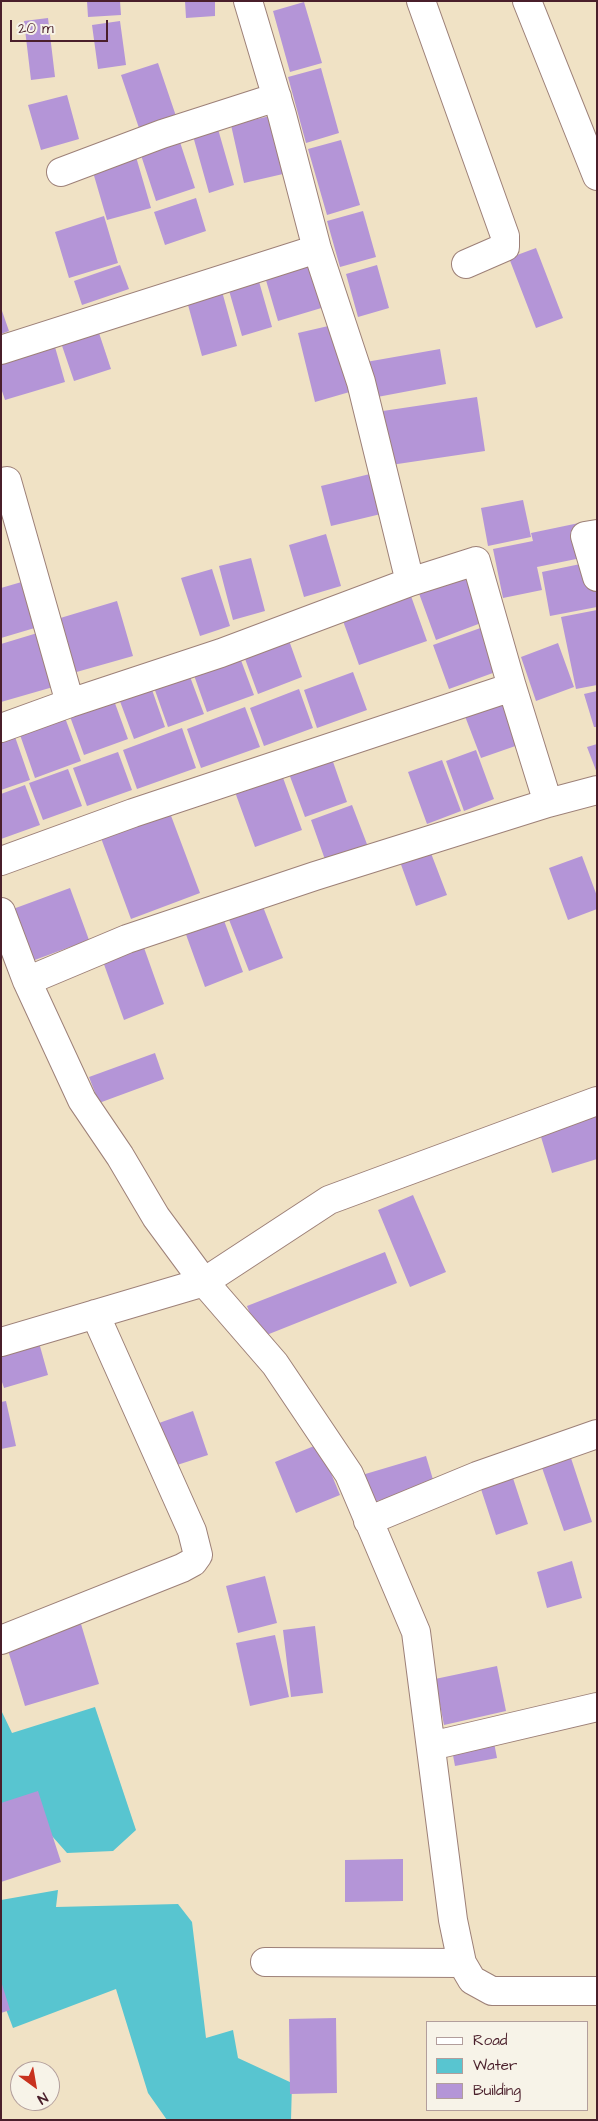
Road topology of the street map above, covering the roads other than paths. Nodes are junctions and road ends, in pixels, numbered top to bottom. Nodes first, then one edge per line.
1 (248, 1) edge
2 (421, 1) edge
3 (527, 1) edge
4 (276, 97) junction
5 (61, 172) dead end
6 (597, 176) edge
7 (318, 249) junction
8 (466, 264) dead end
9 (1, 350) edge
10 (6, 481) dead end
11 (597, 534) edge
12 (597, 577) edge
13 (410, 582) junction
14 (512, 687) junction
15 (70, 703) junction
16 (1, 728) edge
17 (597, 790) edge
18 (548, 803) junction
19 (1, 860) edge
20 (1, 912) edge
21 (26, 981) junction
22 (597, 1101) edge
23 (204, 1282) junction
24 (95, 1314) junction
25 (1, 1342) edge
26 (597, 1434) edge
27 (368, 1521) junction
28 (1, 1640) edge
29 (597, 1707) edge
30 (431, 1746) junction
31 (265, 1962) dead end
32 (462, 1963) junction
33 (597, 1991) edge

1 - 4 street
2 - 8 street
3 - 6 street
4 - 5 street
4 - 7 street
7 - 9 street
7 - 13 street
10 - 15 street
11 - 12 street
13 - 14 street
13 - 15 street
14 - 18 street
14 - 19 street
15 - 16 street
17 - 18 street
18 - 21 street
20 - 21 street
21 - 23 street
22 - 23 street
23 - 24 street
23 - 27 street
24 - 25 street
24 - 28 street
26 - 27 street
27 - 30 street
29 - 30 street
30 - 32 street
31 - 32 street
32 - 33 street

